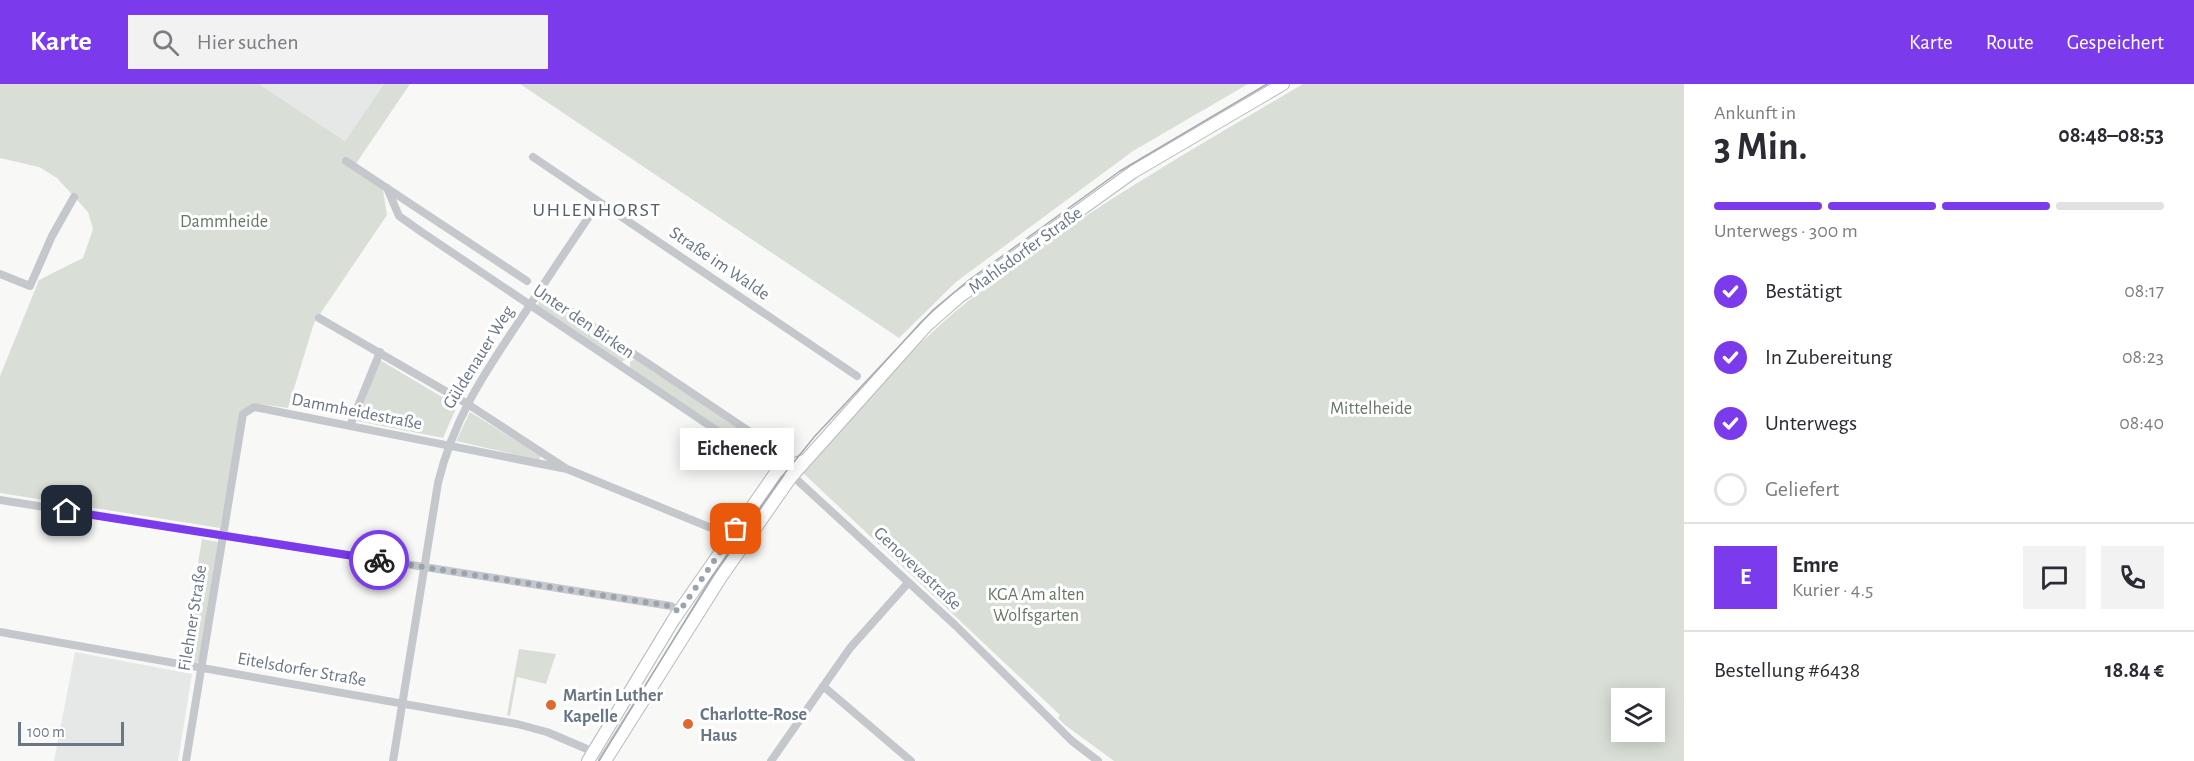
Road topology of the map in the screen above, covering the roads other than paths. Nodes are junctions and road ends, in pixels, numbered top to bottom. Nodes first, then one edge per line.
1 (1283, 84) edge
2 (533, 158) dead end
3 (346, 161) dead end
4 (387, 188) junction
5 (74, 197) dead end
6 (599, 202) junction
7 (0, 274) edge
8 (527, 281) dead end
9 (552, 299) dead end
10 (530, 304) junction
11 (319, 318) dead end
12 (380, 352) junction
13 (857, 376) dead end
14 (466, 403) junction
15 (246, 411) joint
16 (350, 426) junction
17 (448, 446) junction
18 (800, 463) junction
19 (567, 469) junction
20 (777, 471) junction
21 (791, 477) junction
22 (0, 500) edge
23 (222, 536) junction
24 (730, 536) junction
25 (424, 567) junction
26 (908, 584) junction
27 (679, 612) junction
28 (0, 632) edge
29 (201, 668) junction
30 (823, 686) junction
31 (403, 704) junction
32 (591, 756) edge
33 (606, 760) edge
34 (186, 761) edge
35 (393, 761) edge
36 (771, 761) edge
37 (910, 761) edge
38 (1098, 761) edge

1 - 18 main road, Mahlsdorfer Straße
2 - 6 street, Straße im Walde
3 - 4 street, Unter den Birken
4 - 8 street, Unter den Birken
4 - 10 street, Unter den Birken
5 - 7 street
6 - 10 street, Güldenauer Weg
6 - 13 street, Straße im Walde
9 - 18 street, Unter den Birken
10 - 14 street, Güldenauer Weg
10 - 20 street, Unter den Birken
11 - 12 street
12 - 14 street
12 - 16 street
14 - 17 street, Güldenauer Weg
14 - 19 street
15 - 16 street, Dammheidestraße
15 - 23 street, Filehner Straße
16 - 17 street, Dammheidestraße
17 - 19 street, Dammheidestraße
17 - 25 street, Güldenauer Weg
18 - 20 main road, Mahlsdorfer Straße
18 - 21 main road, Mahlsdorfer Straße
19 - 24 street
20 - 21 street, Unter den Birken
20 - 24 main road
21 - 26 street, Genovevastraße
21 - 33 main road, Mahlsdorfer Straße
22 - 23 street
23 - 25 street
23 - 29 street, Filehner Straße
24 - 27 main road
25 - 27 street
25 - 31 street, Güldenauer Weg
26 - 30 street
26 - 38 street, Genovevastraße
27 - 32 main road
28 - 29 street, Eitelsdorfer Straße
29 - 31 street, Eitelsdorfer Straße
29 - 34 street, Filehner Straße
30 - 36 street
30 - 37 street
31 - 32 street, Eitelsdorfer Straße
31 - 35 street, Güldenauer Weg
32 - 33 main road

